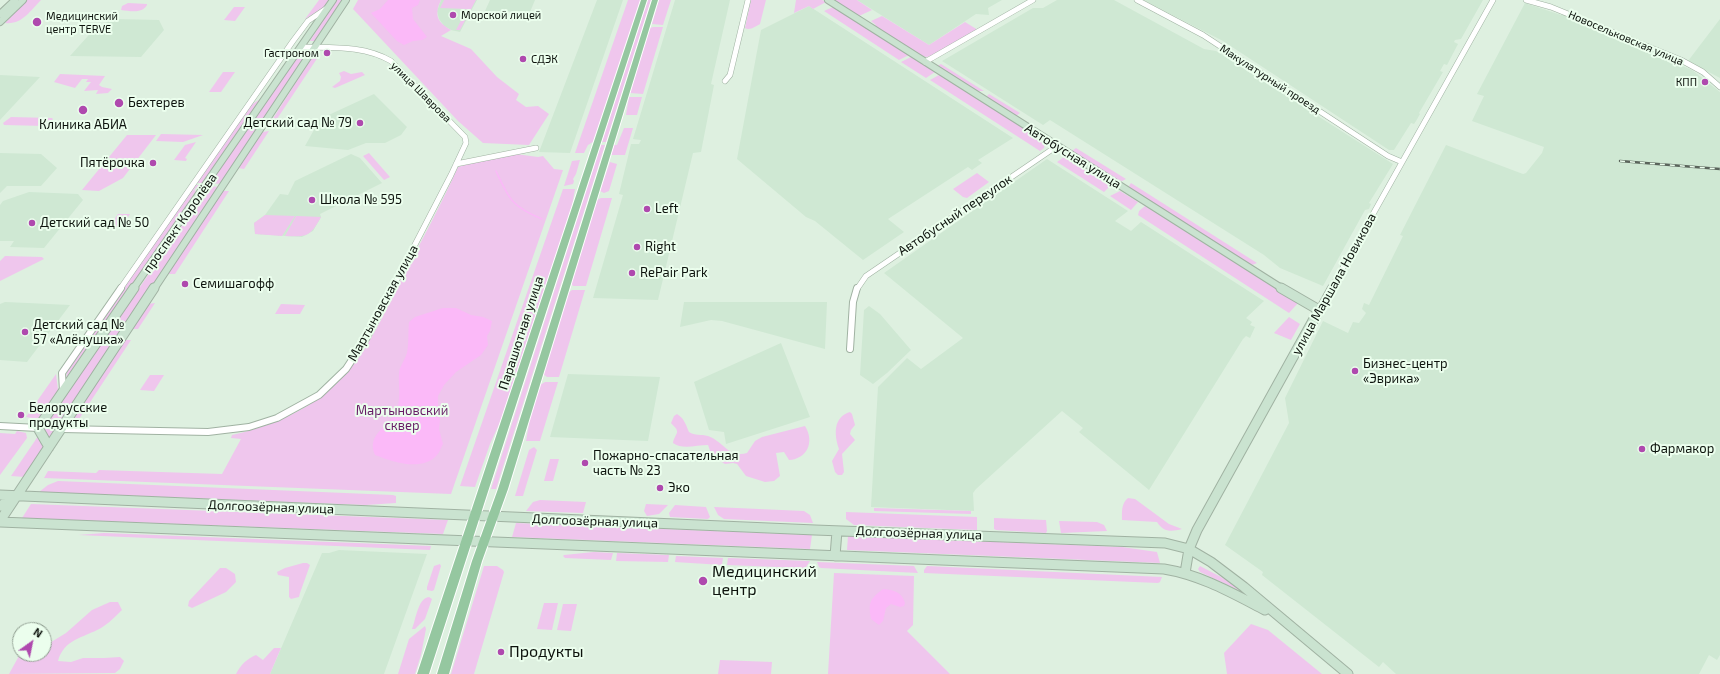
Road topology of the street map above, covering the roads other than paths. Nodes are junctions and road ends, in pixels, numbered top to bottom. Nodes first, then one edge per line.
1 (15, 0) edge
2 (23, 0) edge
3 (333, 0) edge
4 (346, 0) edge
5 (644, 0) edge
6 (655, 0) edge
7 (748, 0) edge
8 (828, 0) edge
9 (1033, 0) edge
10 (1137, 0) edge
11 (1494, 0) edge
12 (1526, 0) edge
13 (328, 7) junction
14 (0, 14) edge
15 (0, 22) edge
16 (301, 47) junction
17 (316, 47) junction
18 (925, 62) junction
19 (725, 81) dead end
20 (1720, 87) edge
21 (270, 92) junction
22 (250, 102) junction
23 (466, 137) joint
24 (1057, 146) junction
25 (536, 148) dead end
26 (1402, 162) junction
27 (456, 164) junction
28 (1320, 310) junction
29 (850, 349) dead end
30 (63, 392) junction
31 (0, 426) edge
32 (38, 428) junction
33 (62, 428) junction
34 (49, 447) junction
35 (0, 495) edge
36 (16, 497) junction
37 (0, 506) edge
38 (476, 515) junction
39 (493, 516) junction
40 (0, 522) edge
41 (837, 531) junction
42 (467, 542) junction
43 (484, 542) junction
44 (1189, 549) junction
45 (835, 556) junction
46 (1185, 573) junction
47 (1275, 614) junction
48 (423, 674) edge
49 (443, 674) edge
50 (1348, 674) edge

1 - 14 street
2 - 15 street
3 - 13 street, проспект Королёва
4 - 17 street, проспект Королёва
5 - 38 main road, Парашютная улица
6 - 39 main road
7 - 19 street
8 - 18 street, Автобусная улица
9 - 18 street
10 - 26 street, Макулатурный проезд
11 - 26 street, улица Маршала Новикова
12 - 20 street, Новосельковская улица
13 - 16 street, проспект Королёва
13 - 22 street
16 - 17 street, улица Шаврова
16 - 21 street, проспект Королёва
17 - 23 street, улица Шаврова
17 - 33 street, проспект Королёва
18 - 24 street, Автобусная улица
21 - 22 street
21 - 30 street, проспект Королёва
22 - 30 street
23 - 27 street, Мартыновская улица
24 - 28 street, Автобусная улица
24 - 29 street, Автобусный переулок
25 - 27 street
26 - 28 street, улица Маршала Новикова
27 - 33 street, Мартыновская улица
28 - 44 street, улица Маршала Новикова
30 - 32 street, проспект Королёва
31 - 32 street
32 - 34 street
33 - 34 street, проспект Королёва
34 - 36 street, проспект Королёва
35 - 36 street, Долгоозёрная улица
36 - 37 street
36 - 38 street, Долгоозёрная улица
36 - 40 street, проспект Королёва
38 - 39 street, Долгоозёрная улица
38 - 42 main road, Парашютная улица
39 - 41 street, Долгоозёрная улица
39 - 43 main road
40 - 42 street, Долгоозёрная улица
41 - 44 street, Долгоозёрная улица
41 - 45 street
42 - 43 street, Долгоозёрная улица
42 - 48 main road, Парашютная улица
43 - 45 street, Долгоозёрная улица
43 - 49 main road
44 - 46 street, улица Маршала Новикова
44 - 47 street
45 - 46 street, Долгоозёрная улица
46 - 47 street, Долгоозёрная улица
47 - 50 street

